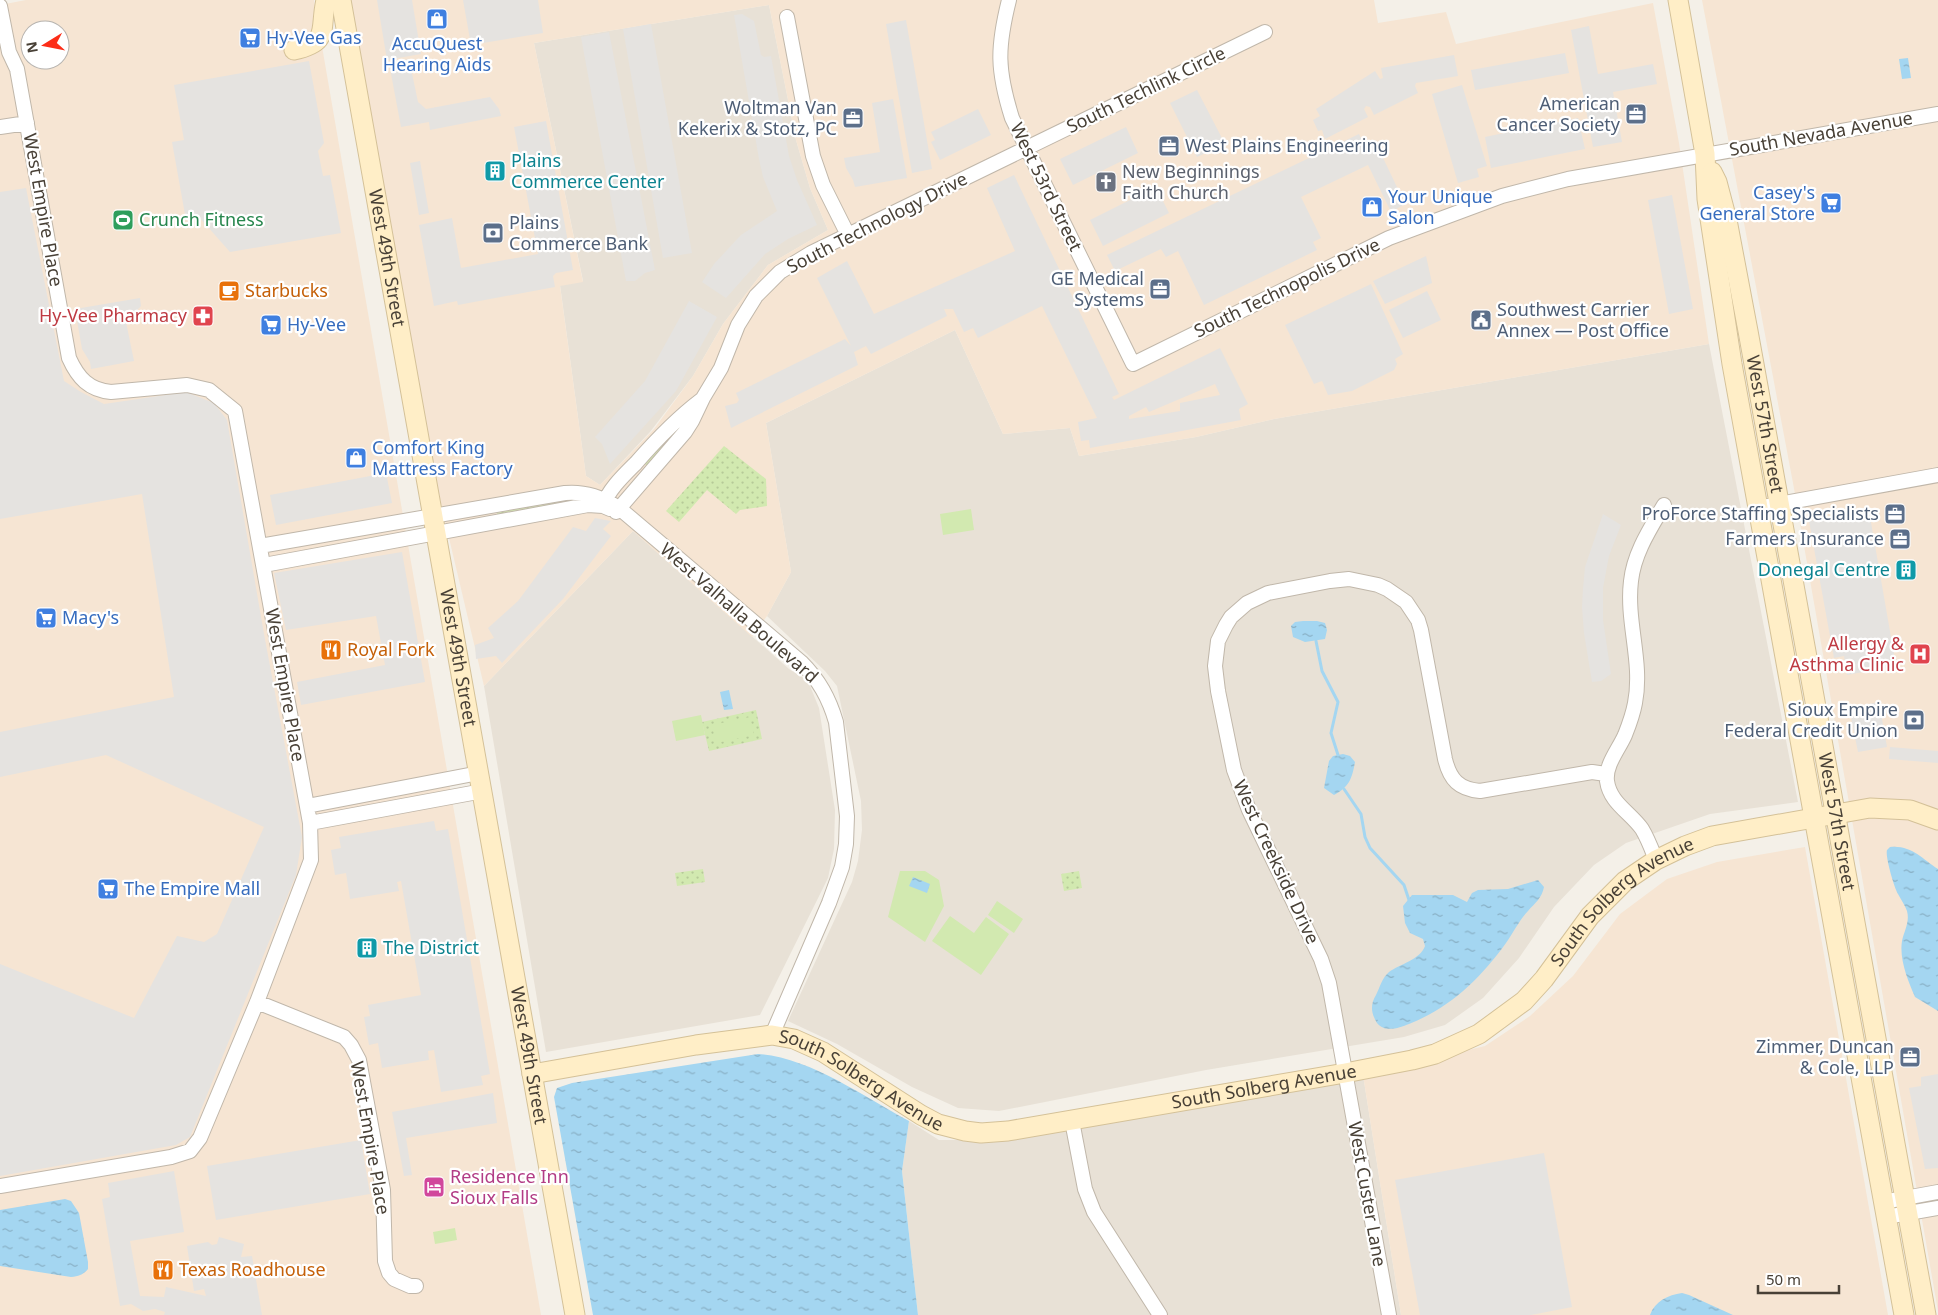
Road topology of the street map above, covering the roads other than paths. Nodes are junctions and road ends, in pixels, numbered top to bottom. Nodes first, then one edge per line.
1 (9, 0) edge
2 (326, 0) edge
3 (340, 0) edge
4 (1009, 0) edge
5 (1678, 0) edge
6 (0, 6) edge
7 (787, 17) dead end
8 (1265, 32) dead end
9 (294, 50) dead end
10 (17, 70) junction
11 (1938, 114) edge
12 (27, 123) junction
13 (0, 128) edge
14 (1026, 148) junction
15 (1705, 154) junction
16 (848, 235) junction
17 (1133, 364) joint
18 (703, 398) junction
19 (1938, 476) edge
20 (604, 503) junction
21 (1779, 504) junction
22 (1664, 505) dead end
23 (1757, 508) junction
24 (621, 512) junction
25 (435, 526) junction
26 (260, 546) junction
27 (264, 565) junction
28 (1606, 774) junction
29 (481, 782) junction
30 (307, 806) junction
31 (1836, 814) junction
32 (1814, 818) junction
33 (1938, 820) edge
34 (310, 823) junction
35 (1656, 860) junction
36 (257, 1002) junction
37 (772, 1035) junction
38 (1345, 1073) junction
39 (532, 1074) junction
40 (1072, 1121) junction
41 (0, 1186) edge
42 (1938, 1192) edge
43 (1907, 1206) junction
44 (1938, 1208) edge
45 (1885, 1210) junction
46 (416, 1286) dead end
47 (575, 1315) edge
48 (1160, 1315) edge
49 (1389, 1315) edge
50 (1904, 1315) edge
51 (1926, 1315) edge

1 - 10 street, West Empire Place
2 - 9 main road
3 - 25 main road, West 49th Street
4 - 14 street, West 53rd Street
5 - 15 main road, West 57th Street
6 - 10 street, West Empire Place
7 - 16 street
8 - 14 street, South Techlink Circle
10 - 12 street, West Empire Place
11 - 15 street, South Nevada Avenue
12 - 13 street, West Empire Place
12 - 26 street, West Empire Place
14 - 16 street, South Technology Drive
14 - 17 street, West 53rd Street
15 - 17 street, South Technopolis Drive
15 - 21 main road, West 57th Street
15 - 23 main road, West 57th Street
16 - 18 street, South Technology Drive
18 - 20 street, South Technology Drive
18 - 24 street, South Technology Drive
19 - 21 street
20 - 24 street, West Valhalla Boulevard
20 - 25 street, West Valhalla Boulevard
21 - 23 street
21 - 31 main road, West 57th Street
22 - 28 street
23 - 32 main road, West 57th Street
24 - 37 street, West Valhalla Boulevard
25 - 26 street
25 - 27 street
25 - 29 main road, West 49th Street
26 - 27 street, West Empire Place
27 - 30 street, West Empire Place
28 - 35 street
28 - 38 street, West Creekside Drive
29 - 30 street
29 - 34 street
29 - 39 main road, West 49th Street
30 - 34 street, West Empire Place
31 - 32 main road, South Solberg Avenue
31 - 33 main road, South Solberg Avenue
31 - 43 main road, West 57th Street
32 - 35 main road, South Solberg Avenue
32 - 45 main road, West 57th Street
34 - 36 street, West Empire Place
35 - 38 main road, South Solberg Avenue
36 - 41 street, West Empire Place
36 - 46 street, West Empire Place
37 - 39 main road, South Solberg Avenue
37 - 40 main road, South Solberg Avenue
38 - 40 main road, South Solberg Avenue
38 - 49 street, West Custer Lane
39 - 47 main road, West 49th Street
40 - 48 street
42 - 43 street
43 - 44 street
43 - 45 street
43 - 51 main road, West 57th Street
45 - 50 main road, West 57th Street

